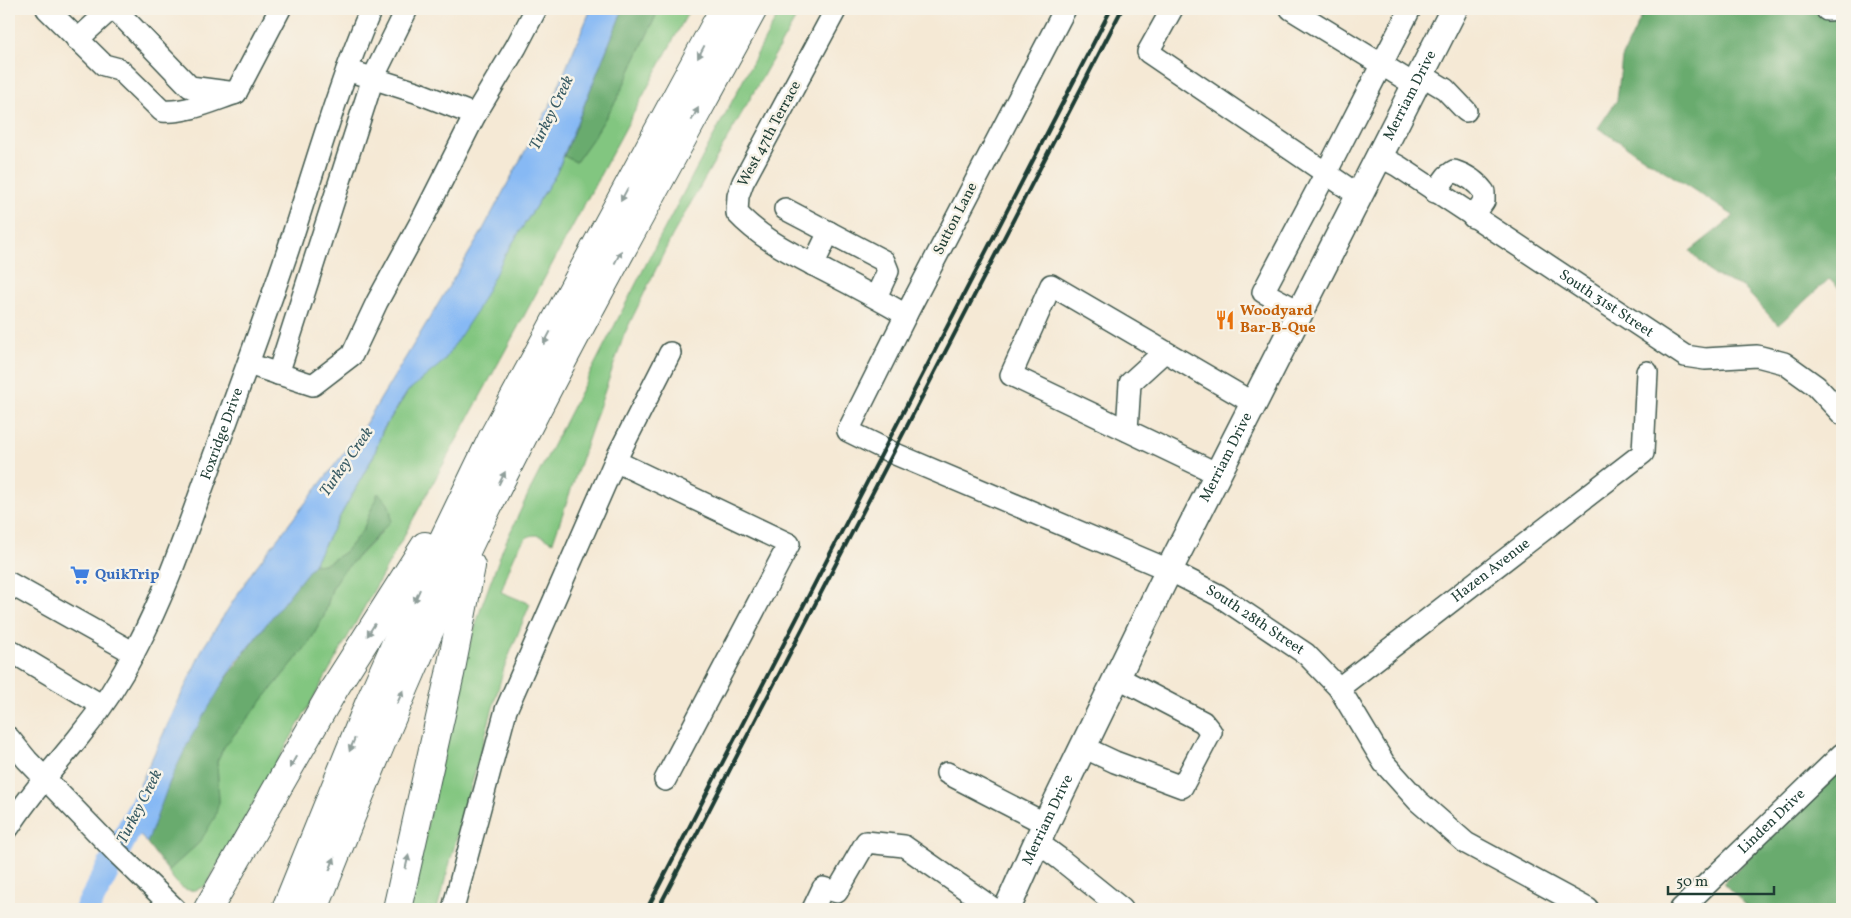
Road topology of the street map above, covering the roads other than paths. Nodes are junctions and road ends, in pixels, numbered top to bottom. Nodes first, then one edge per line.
1 (47, 9) edge
2 (111, 9) edge
3 (115, 9) edge
4 (280, 9) edge
5 (371, 9) edge
6 (407, 9) edge
7 (536, 9) edge
8 (724, 9) edge
9 (753, 9) edge
10 (836, 9) edge
11 (1065, 9) edge
12 (1172, 9) edge
13 (1291, 9) edge
14 (1410, 9) edge
15 (1454, 9) edge
16 (77, 40) junction
17 (1382, 65) junction
18 (347, 70) junction
19 (373, 78) junction
20 (1417, 80) junction
21 (236, 93) junction
22 (1466, 111) dead end
23 (476, 115) junction
24 (1378, 156) junction
25 (1326, 173) junction
26 (1435, 192) junction
27 (1358, 195) junction
28 (785, 209) dead end
29 (1473, 217) junction
30 (829, 232) junction
31 (813, 264) junction
32 (876, 297) junction
33 (1300, 311) junction
34 (906, 315) junction
35 (1164, 352) junction
36 (670, 353) dead end
37 (248, 364) junction
38 (1646, 372) dead end
39 (278, 374) junction
40 (1253, 403) junction
41 (1842, 414) edge
42 (1127, 430) junction
43 (848, 431) joint
44 (491, 441) junction
45 (616, 462) junction
46 (1218, 474) junction
47 (480, 522) junction
48 (1169, 570) junction
49 (9, 583) edge
50 (9, 650) edge
51 (134, 653) junction
52 (1117, 677) junction
53 (1339, 688) junction
54 (101, 705) junction
55 (9, 738) edge
56 (1083, 747) junction
57 (1842, 754) edge
58 (947, 773) dead end
59 (45, 778) junction
60 (665, 780) dead end
61 (9, 827) edge
62 (1041, 833) junction
63 (170, 904) edge
64 (208, 909) edge
65 (286, 909) edge
66 (314, 909) edge
67 (396, 909) edge
68 (453, 909) edge
69 (813, 909) edge
70 (994, 909) edge
71 (1007, 909) edge
72 (1122, 909) edge
73 (1588, 909) edge
74 (1681, 909) edge

1 - 16 street
2 - 16 street
3 - 21 street
4 - 21 street
5 - 18 street, Foxridge Drive
6 - 19 street
7 - 23 street
8 -> 44 highway
47 -> 9 highway
10 - 31 street, West 47th Terrace
11 - 34 street, Sutton Lane
12 - 25 street
13 - 17 street
14 - 17 street
15 - 20 main road, Merriam Drive
16 - 21 street
17 - 20 street
17 - 25 street
18 - 19 street
18 - 37 street, Foxridge Drive
19 - 23 street
19 - 39 street
20 - 22 street
20 - 24 main road, Merriam Drive
23 - 39 street
24 - 26 street, South 31st Street
24 - 27 main road, Merriam Drive
25 - 27 street
25 - 33 street
26 - 29 street, South 31st Street
26 - 29 street
27 - 33 main road, Merriam Drive
28 - 30 street
29 - 41 street, South 31st Street
30 - 31 street
30 - 32 street
31 - 32 street, West 47th Terrace
32 - 34 street, West 47th Terrace
33 - 40 main road, Merriam Drive
34 - 43 street, Sutton Lane
35 - 40 street
35 - 42 street
35 - 42 street
36 - 45 street
37 - 39 street
37 - 51 street, Foxridge Drive
38 - 53 street, Hazen Avenue
40 - 46 main road, Merriam Drive
42 - 46 street
43 - 48 street, South 28th Street
44 -> 64 highway
44 -> 65 highway
45 - 60 street
45 - 68 street
46 - 48 main road, Merriam Drive
66 -> 47 highway
67 -> 47 highway
48 - 52 main road, Merriam Drive
48 - 53 street, South 28th Street
49 - 51 street
50 - 54 street
51 - 54 street, Foxridge Drive
52 - 56 main road, Merriam Drive
52 - 56 street
53 - 73 street, South 28th Street
54 - 59 street, Foxridge Drive
55 - 59 street
56 - 62 main road, Merriam Drive
57 - 74 street, Linden Drive
58 - 62 street
59 - 61 street, Foxridge Drive
59 - 63 street
62 - 71 main road, Merriam Drive
62 - 72 street
69 - 70 street

